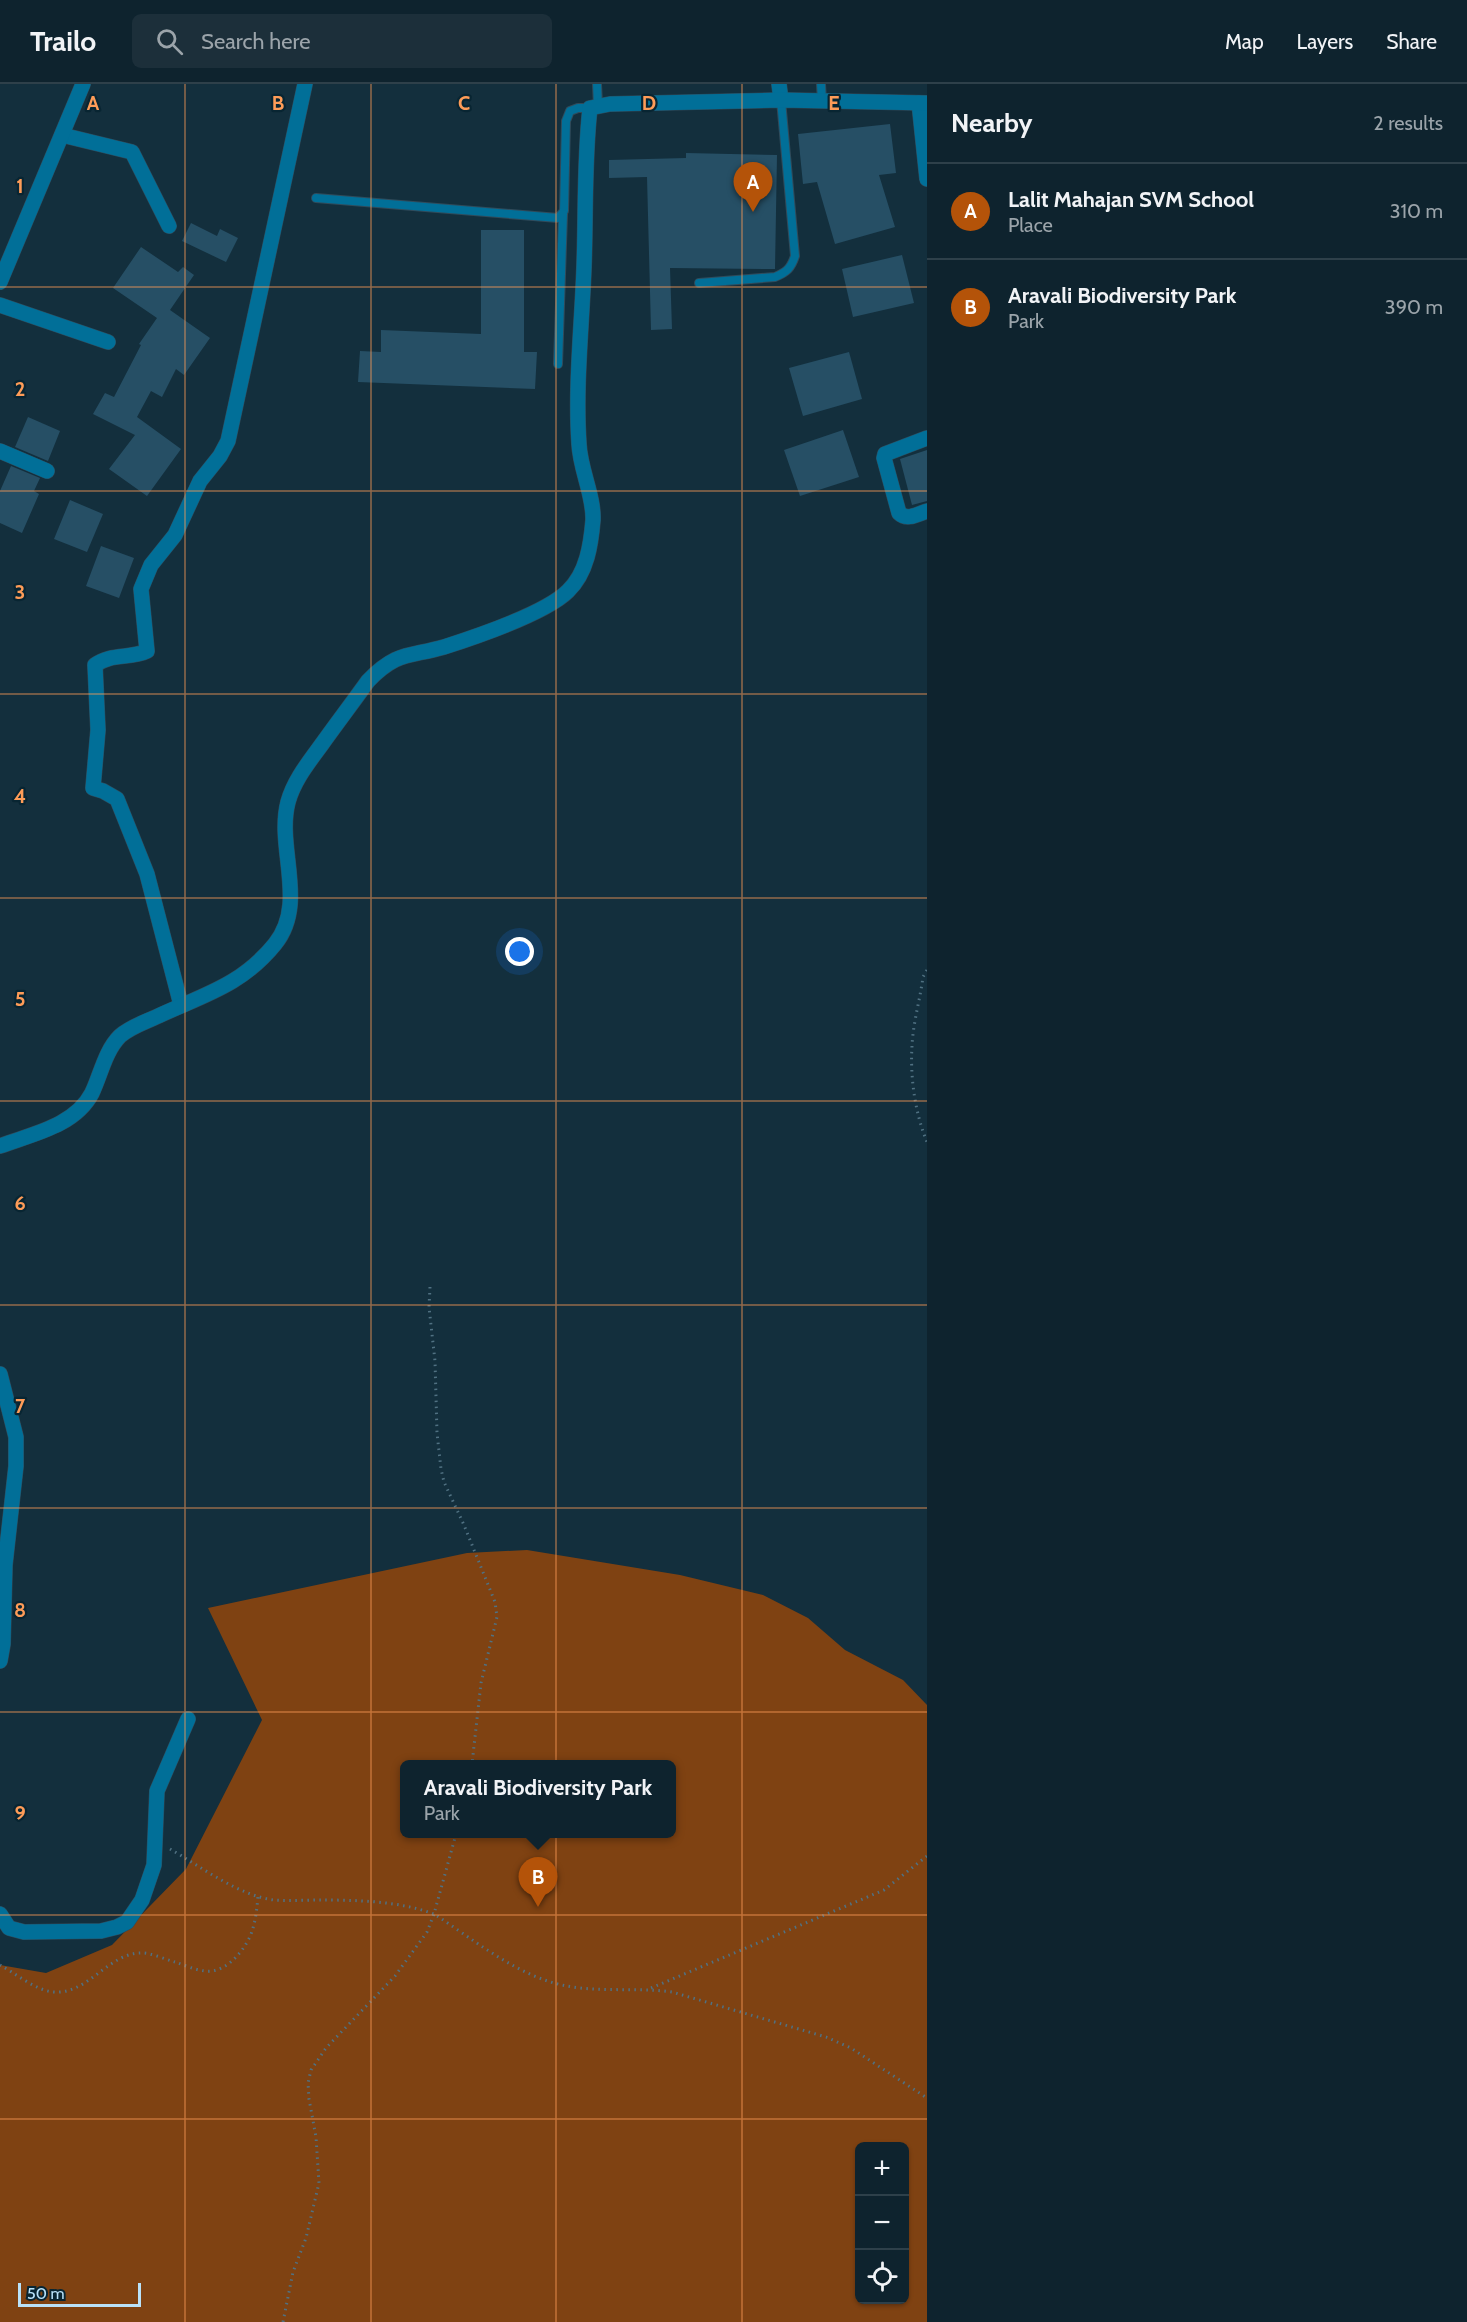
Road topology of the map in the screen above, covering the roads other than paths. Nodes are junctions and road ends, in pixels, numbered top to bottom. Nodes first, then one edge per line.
1 (83, 84) edge
2 (305, 84) edge
3 (597, 84) edge
4 (779, 84) edge
5 (821, 84) edge
6 (782, 100) junction
7 (822, 101) junction
8 (923, 103) edge
9 (594, 107) junction
10 (62, 135) junction
11 (927, 179) edge
12 (316, 198) dead end
13 (563, 214) junction
14 (169, 226) dead end
15 (0, 282) edge
16 (699, 283) dead end
17 (0, 305) edge
18 (108, 342) dead end
19 (558, 364) dead end
20 (927, 438) edge
21 (0, 451) edge
22 (47, 471) dead end
23 (927, 511) edge
24 (181, 1005) junction
25 (0, 1146) edge
26 (0, 1374) edge
27 (0, 1661) edge
28 (188, 1719) dead end
29 (0, 1914) edge

1 - 10 street
2 - 24 street
3 - 9 lane
4 - 6 street
5 - 7 lane
6 - 7 street
6 - 9 street
6 - 16 lane
7 - 8 street
8 - 11 street
9 - 13 lane
9 - 24 street
10 - 14 street
10 - 15 street
12 - 13 lane
13 - 19 lane
17 - 18 street
20 - 23 street
21 - 22 street
24 - 25 street
26 - 27 street
28 - 29 street

